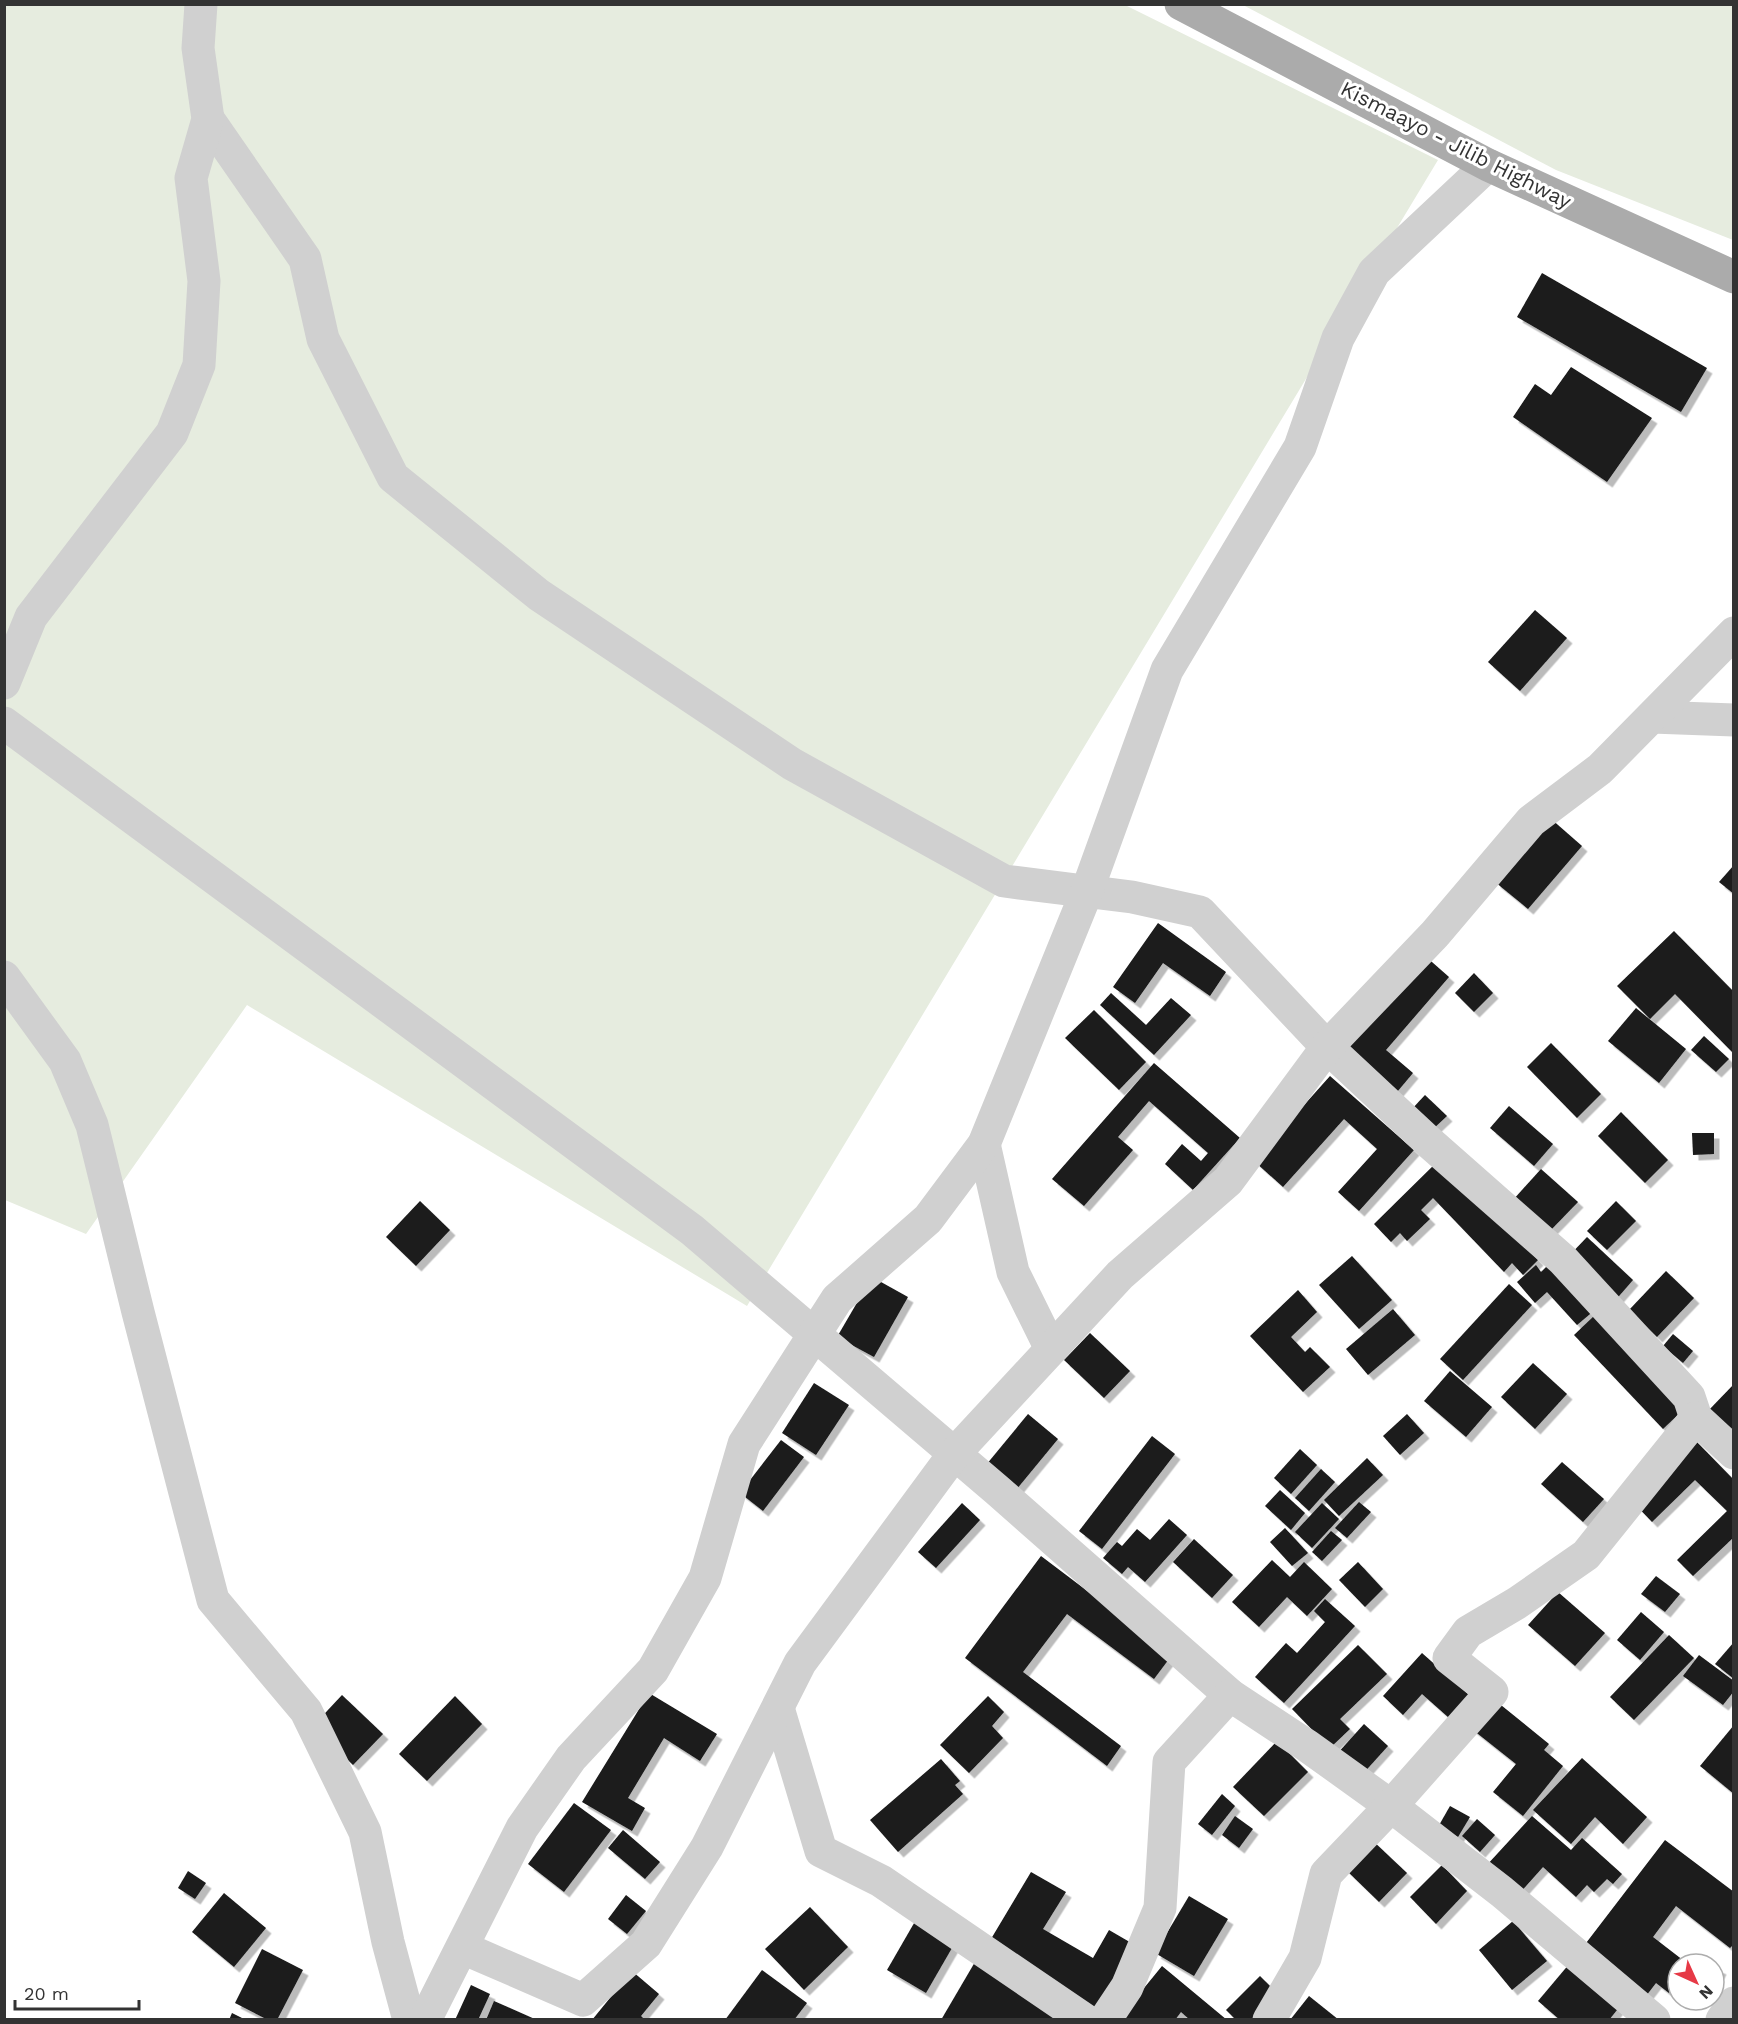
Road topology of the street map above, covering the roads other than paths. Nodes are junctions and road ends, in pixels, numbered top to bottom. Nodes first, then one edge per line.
1 (201, 4) edge
2 (1182, 4) edge
3 (208, 119) junction
4 (1488, 165) junction
5 (1734, 278) edge
6 (1734, 633) edge
7 (4, 683) edge
8 (1652, 717) junction
9 (1734, 720) edge
10 (4, 723) edge
11 (1087, 891) junction
12 (4, 977) edge
13 (1327, 1047) junction
14 (984, 1144) junction
15 (815, 1336) junction
16 (1051, 1349) junction
17 (1696, 1418) junction
18 (1734, 1453) edge
19 (954, 1454) junction
20 (1230, 1695) junction
21 (777, 1708) junction
22 (1391, 1806) junction
23 (463, 1948) junction
24 (1734, 2002) edge
25 (409, 2019) edge
26 (425, 2019) edge
27 (1085, 2019) edge
28 (1105, 2019) edge
29 (1269, 2019) edge
30 (1654, 2019) edge
31 (1722, 2019) edge

1 - 3 street
2 - 4 main road, Kismaayo - Jilib Highway
3 - 7 street
3 - 11 street
4 - 5 main road, Kismaayo - Jilib Highway
4 - 11 street
6 - 8 street
8 - 9 street
8 - 13 street
10 - 15 street
11 - 13 street
11 - 14 street
12 - 25 street
13 - 16 street
13 - 17 street
14 - 15 street
14 - 16 street
15 - 19 street
15 - 23 street
16 - 19 street
17 - 18 street
17 - 22 street
19 - 20 street
19 - 21 street
20 - 22 street
20 - 28 street
21 - 23 street
21 - 27 street
22 - 29 street
22 - 30 street
23 - 26 street
24 - 31 street

